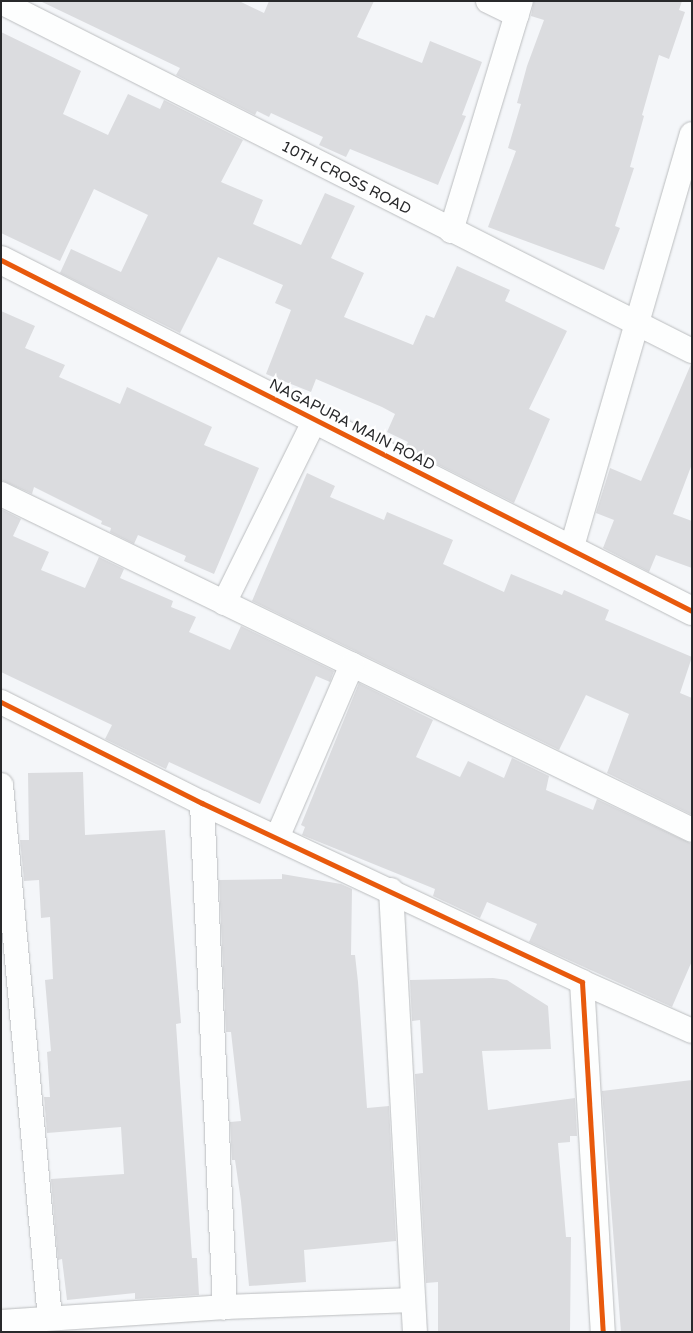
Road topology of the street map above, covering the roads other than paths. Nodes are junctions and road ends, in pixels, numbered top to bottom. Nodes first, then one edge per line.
1 (488, 1) edge
2 (1, 2) edge
3 (519, 8) edge
4 (692, 134) edge
5 (451, 231) junction
6 (1, 260) edge
7 (638, 326) junction
8 (692, 350) edge
9 (315, 420) junction
10 (1, 494) edge
11 (571, 550) junction
12 (224, 603) junction
13 (692, 611) edge
14 (352, 665) junction
15 (1, 702) edge
16 (1, 785) edge
17 (202, 803) junction
18 (692, 830) edge
19 (277, 838) junction
20 (391, 890) junction
21 (582, 982) junction
22 (692, 1031) edge
23 (413, 1300) junction
24 (225, 1307) junction
25 (50, 1318) junction
26 (1, 1322) edge
27 (415, 1332) edge
28 (603, 1332) edge

1 - 3 street
2 - 5 street, 10TH CROSS ROAD
3 - 5 street
4 - 7 street
5 - 7 street, 10TH CROSS ROAD
6 - 9 street, NAGAPURA MAIN ROAD
7 - 8 street, 10TH CROSS ROAD
7 - 11 street
9 - 11 street, NAGAPURA MAIN ROAD
9 - 12 street
10 - 12 street
11 - 13 street, NAGAPURA MAIN ROAD
12 - 14 street
14 - 18 street
14 - 19 street
15 - 17 street
16 - 25 street
17 - 19 street
17 - 24 street
19 - 20 street
20 - 21 street
20 - 23 street
21 - 22 street
21 - 28 street
23 - 24 street
23 - 27 street
24 - 25 street
25 - 26 street

